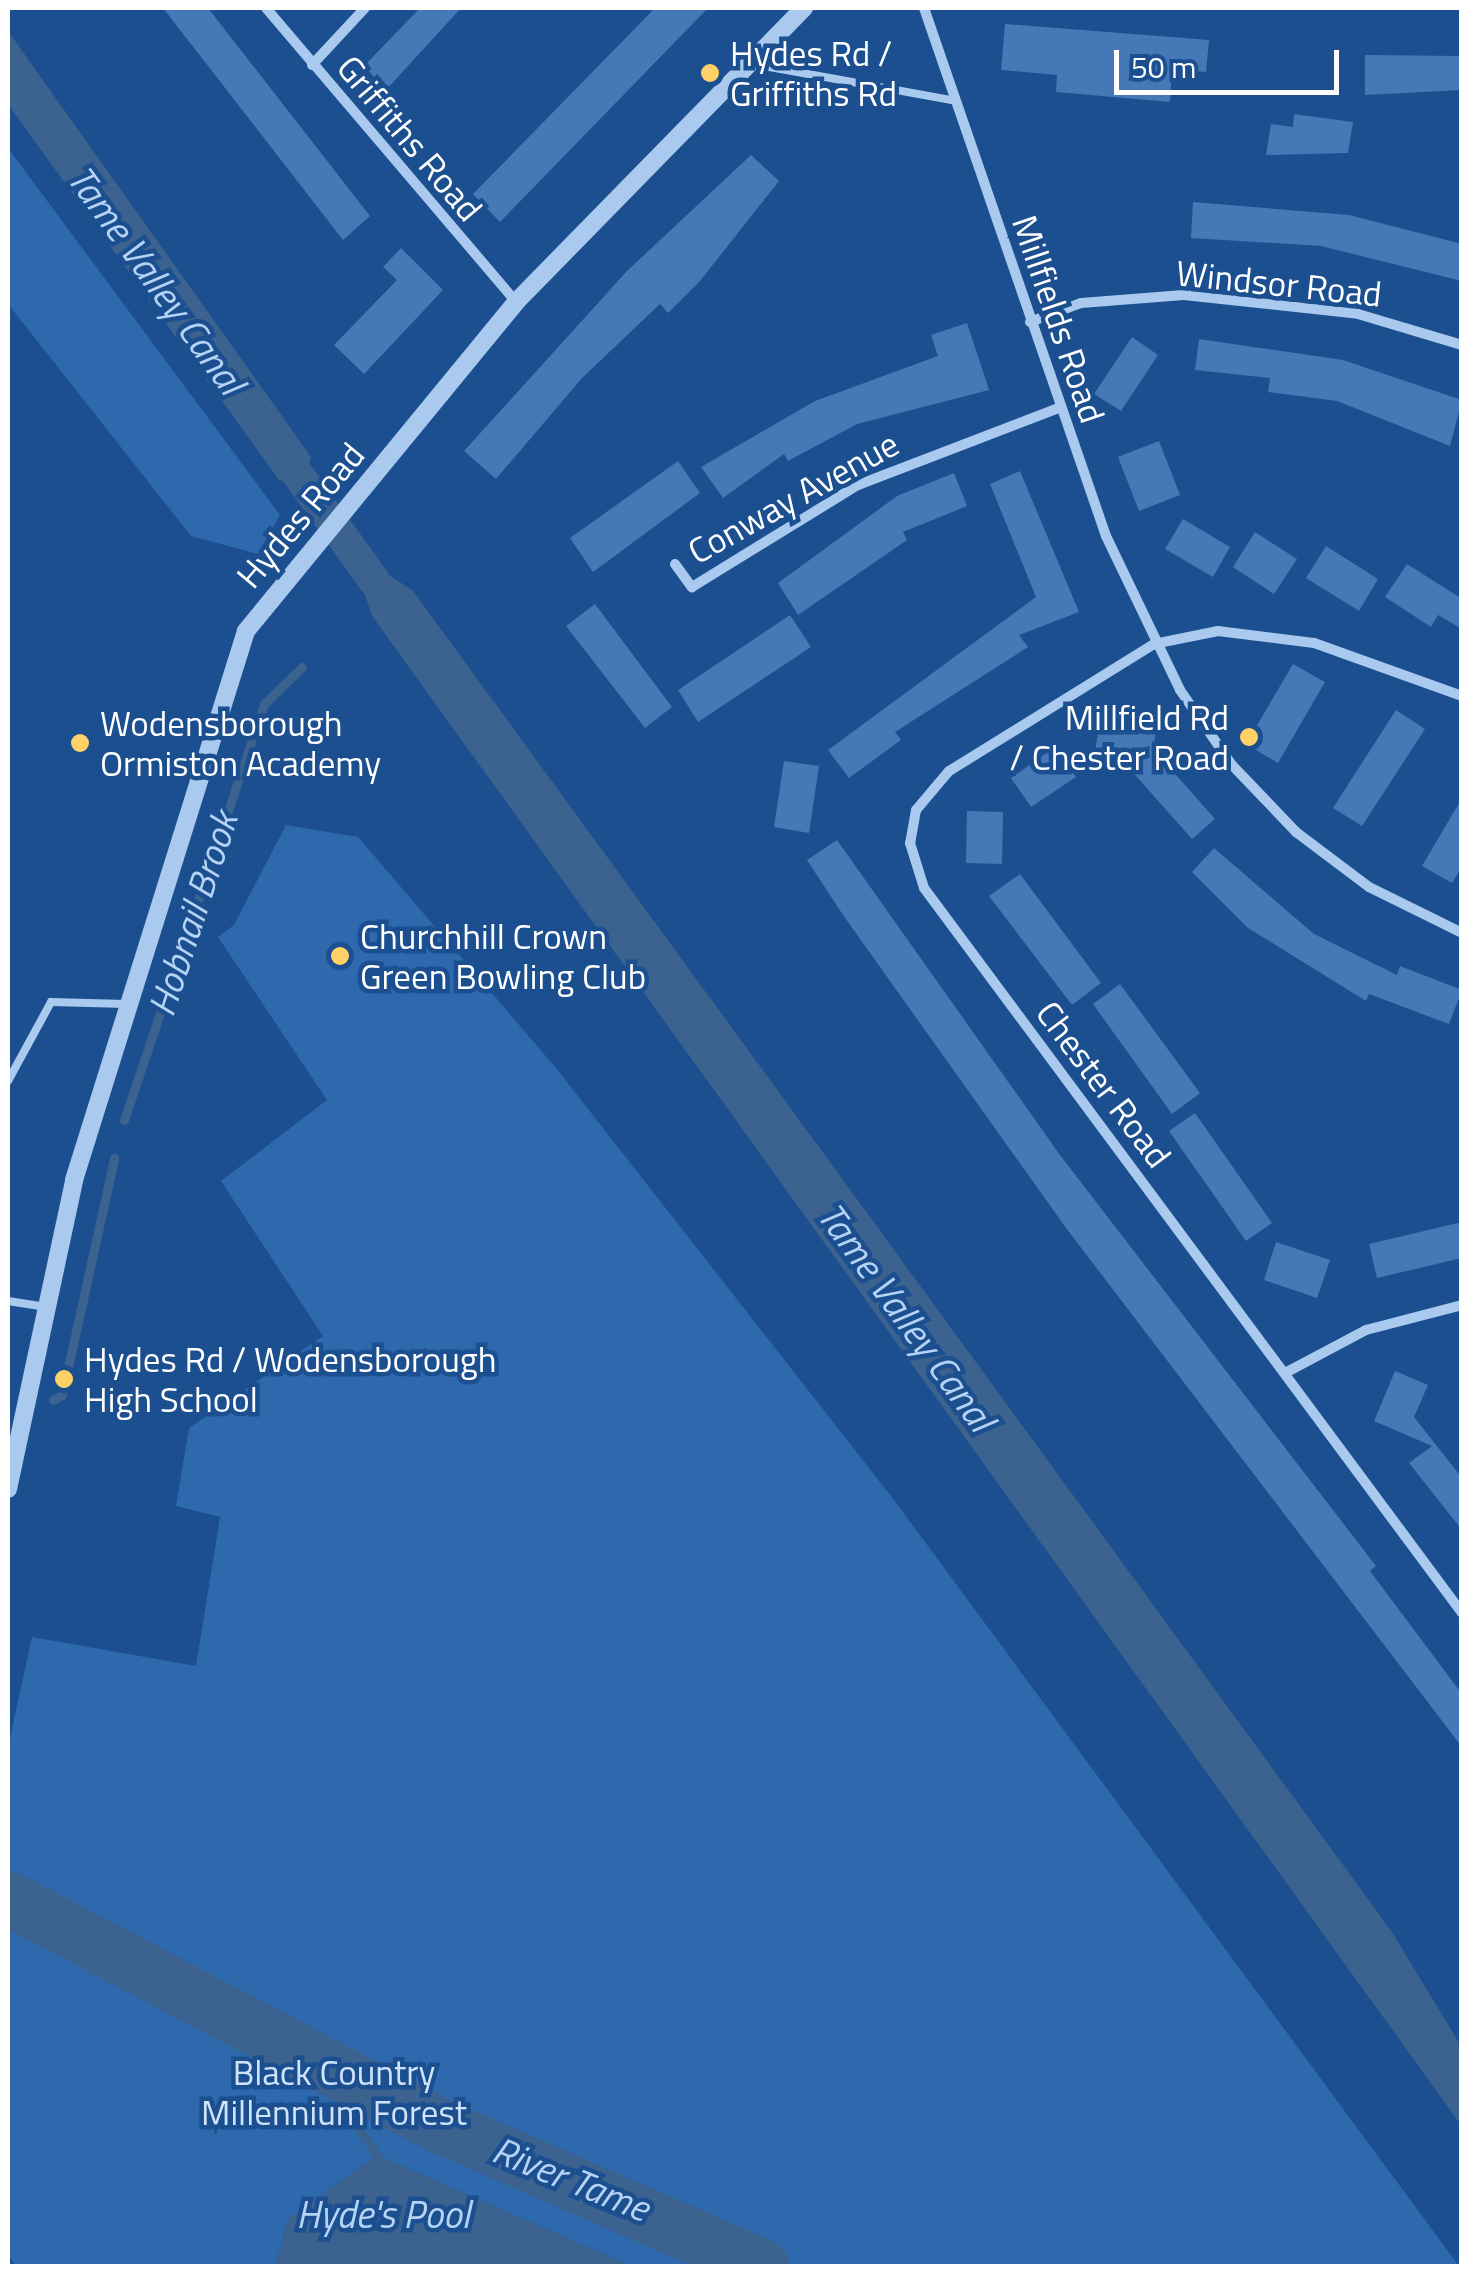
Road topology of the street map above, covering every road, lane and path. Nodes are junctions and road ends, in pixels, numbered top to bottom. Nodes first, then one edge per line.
1 (266, 8) edge
2 (365, 8) edge
3 (804, 8) edge
4 (924, 8) edge
5 (743, 62) junction
6 (312, 65) junction
7 (952, 100) junction
8 (516, 302) junction
9 (1030, 322) junction
10 (1462, 345) edge
11 (1061, 407) junction
12 (675, 564) dead end
13 (1154, 644) junction
14 (1462, 696) edge
15 (1462, 933) edge
16 (129, 1004) junction
17 (8, 1081) edge
18 (8, 1301) edge
19 (1462, 1305) edge
20 (46, 1307) junction
21 (1285, 1373) junction
22 (8, 1489) edge
23 (1462, 1613) edge

1 - 6 street, Griffiths Road
2 - 6 street
3 - 5 street, Hydes Road
4 - 7 street, Millfields Road
5 - 7 lane
5 - 8 street, Hydes Road
6 - 8 street, Griffiths Road
7 - 9 street, Millfields Road
8 - 16 street, Hydes Road
9 - 10 street, Windsor Road
9 - 11 street, Millfields Road
11 - 12 street, Conway Avenue
11 - 13 street, Millfields Road
13 - 14 street
13 - 15 street, Millfields Road
13 - 21 street, Chester Road
16 - 17 lane
16 - 20 street, Hydes Road
18 - 20 lane
19 - 21 street
20 - 22 street, Hydes Road
21 - 23 street, Chester Road

